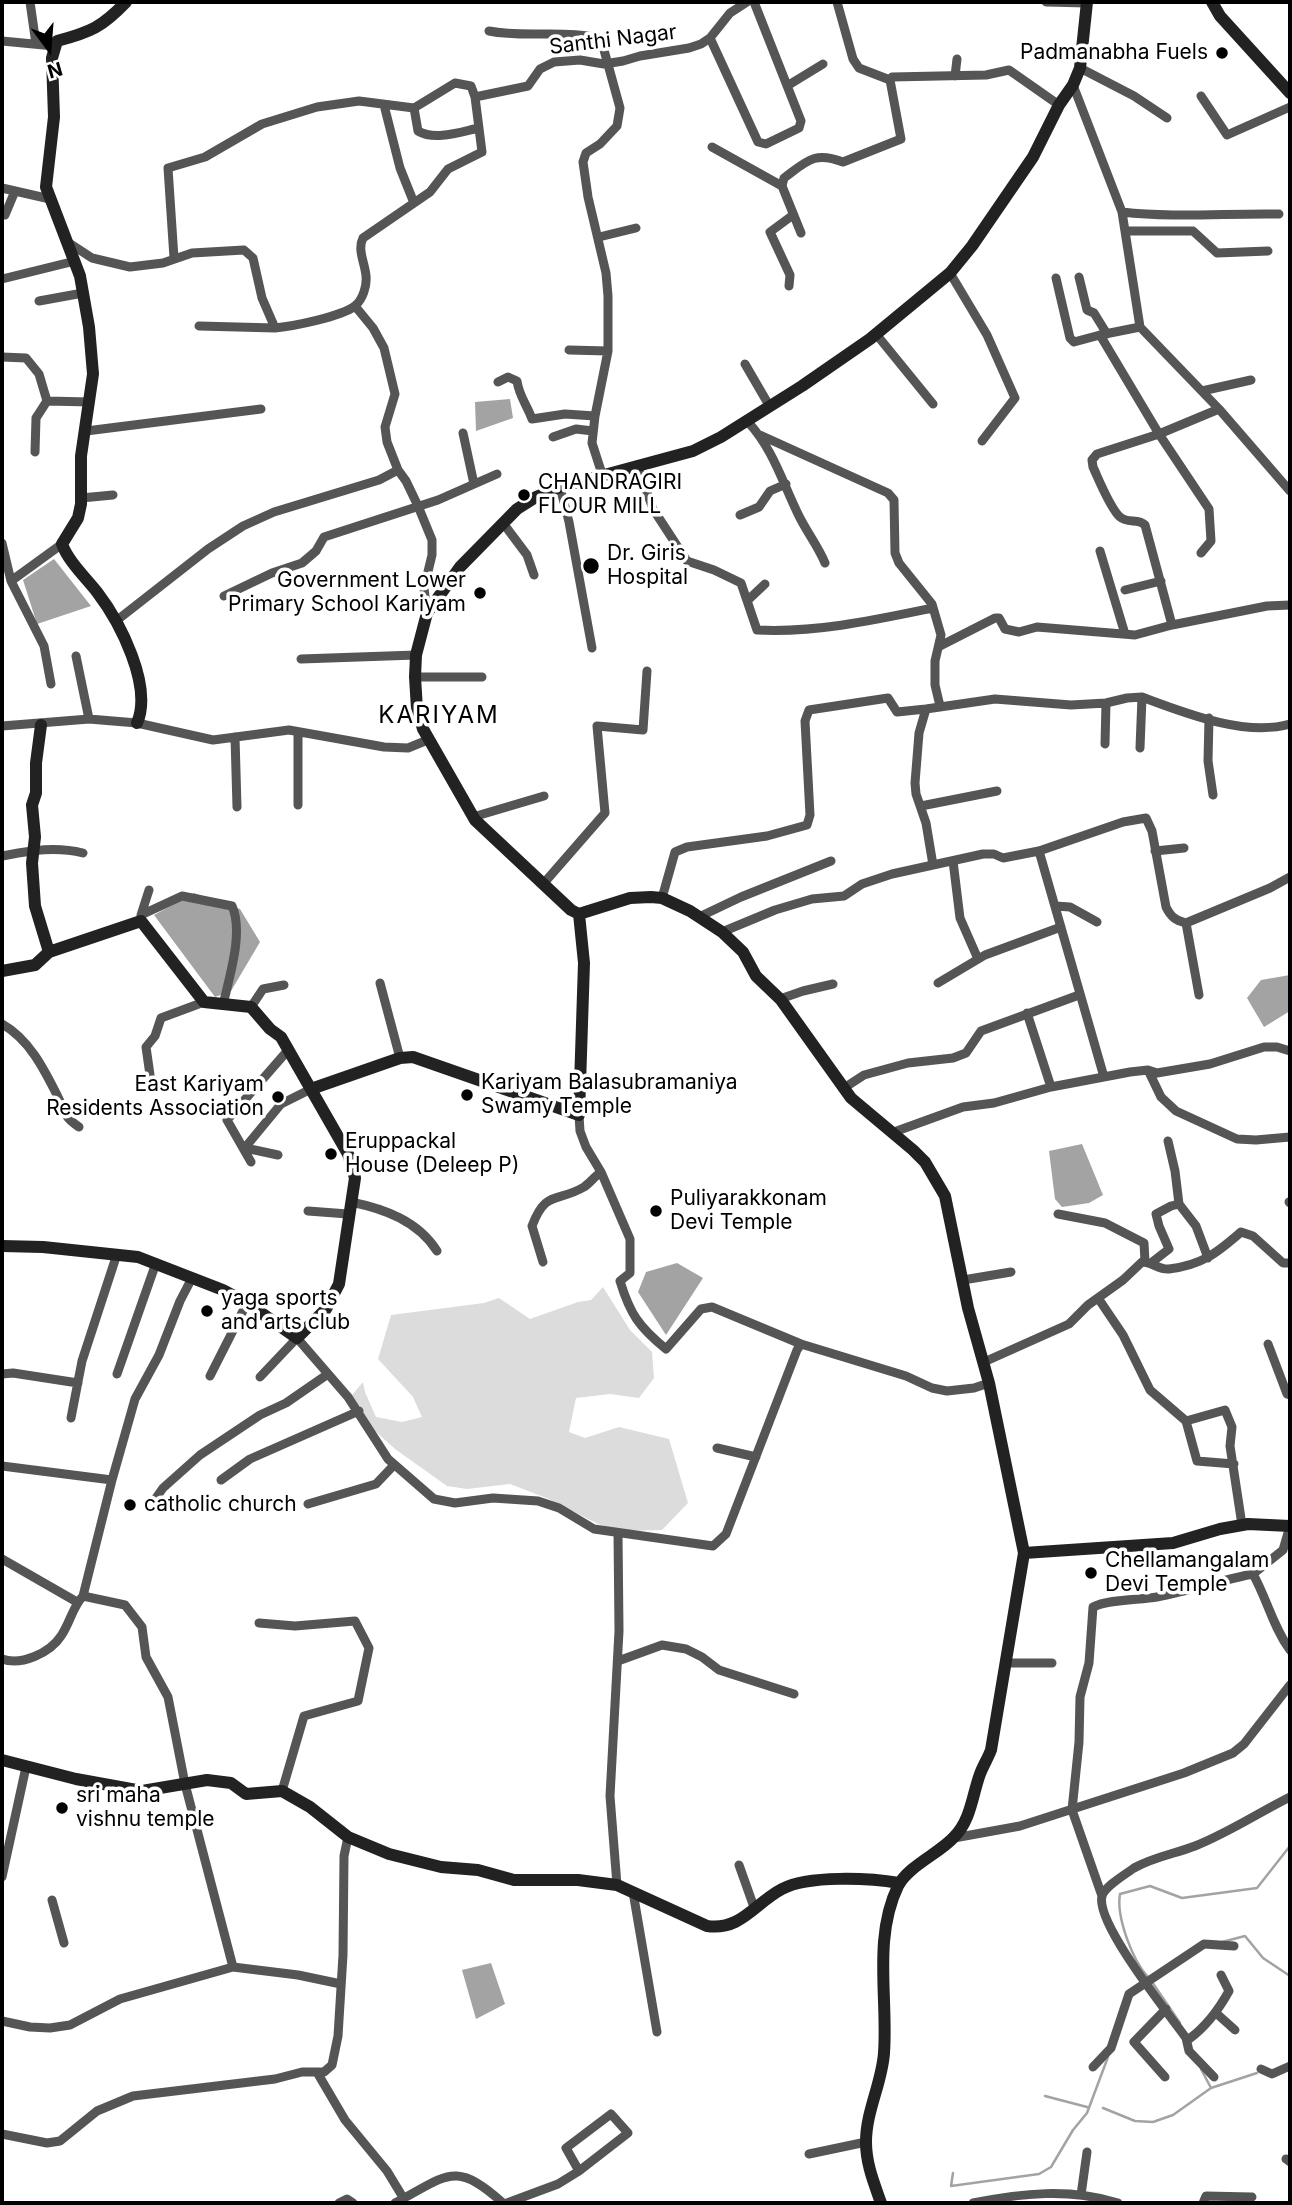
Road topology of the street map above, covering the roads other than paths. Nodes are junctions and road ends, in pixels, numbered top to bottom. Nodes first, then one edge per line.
1 (30, 2) edge
2 (126, 2) edge
3 (747, 2) edge
4 (754, 2) edge
5 (837, 2) edge
6 (1046, 2) edge
7 (1087, 2) edge
8 (1212, 2) edge
9 (489, 31) dead end
10 (709, 38) junction
11 (2, 41) edge
12 (36, 44) junction
13 (54, 46) junction
14 (957, 59) dead end
15 (609, 63) junction
16 (823, 64) dead end
17 (1080, 68) junction
18 (955, 76) junction
19 (890, 80) junction
20 (1073, 85) junction
21 (786, 86) junction
22 (1290, 93) edge
23 (1201, 96) dead end
24 (475, 97) junction
25 (384, 105) junction
26 (1059, 105) junction
27 (1290, 107) edge
28 (414, 108) junction
29 (1167, 118) dead end
30 (479, 128) junction
31 (712, 147) dead end
32 (782, 186) junction
33 (2, 188) edge
34 (15, 191) junction
35 (50, 199) junction
36 (414, 203) junction
37 (1122, 212) junction
38 (1279, 214) dead end
39 (5, 215) dead end
40 (793, 215) junction
41 (636, 228) dead end
42 (1126, 231) junction
43 (801, 233) dead end
44 (599, 237) junction
45 (67, 242) junction
46 (1268, 251) dead end
47 (174, 258) junction
48 (75, 261) junction
49 (950, 273) junction
50 (1079, 277) dead end
51 (1056, 278) dead end
52 (2, 279) edge
53 (789, 286) dead end
54 (83, 293) junction
55 (39, 301) dead end
56 (355, 306) junction
57 (199, 326) dead end
58 (1140, 327) junction
59 (275, 328) junction
60 (876, 334) junction
61 (1104, 335) junction
62 (569, 350) dead end
63 (608, 351) junction
64 (2, 357) edge
65 (745, 364) dead end
66 (1251, 380) dead end
67 (498, 382) dead end
68 (1202, 391) junction
69 (47, 401) junction
70 (90, 402) junction
71 (933, 404) dead end
72 (770, 407) junction
73 (261, 408) dead end
74 (1219, 409) junction
75 (595, 416) junction
76 (748, 422) junction
77 (86, 431) junction
78 (593, 431) junction
79 (463, 433) dead end
80 (760, 435) junction
81 (1158, 435) junction
82 (553, 437) dead end
83 (982, 441) dead end
84 (35, 452) dead end
85 (637, 465) junction
86 (398, 470) junction
87 (497, 474) dead end
88 (602, 474) junction
89 (474, 484) junction
90 (786, 484) junction
91 (560, 487) junction
92 (1290, 491) edge
93 (113, 495) dead end
94 (81, 498) junction
95 (418, 506) junction
96 (740, 514) dead end
97 (503, 523) junction
98 (2, 543) edge
99 (62, 544) junction
100 (1100, 551) dead end
101 (1201, 553) dead end
102 (825, 563) dead end
103 (534, 575) dead end
104 (11, 581) junction
105 (1161, 581) junction
106 (765, 584) dead end
107 (1125, 590) dead end
108 (223, 596) dead end
109 (748, 600) junction
110 (1290, 605) edge
111 (933, 608) junction
112 (427, 613) junction
113 (116, 621) junction
114 (1172, 625) junction
115 (1125, 634) junction
116 (940, 646) junction
117 (592, 648) dead end
118 (416, 655) junction
119 (76, 656) dead end
120 (301, 659) dead end
121 (647, 671) dead end
122 (415, 677) junction
123 (482, 677) dead end
124 (51, 684) dead end
125 (1142, 697) junction
126 (1106, 704) junction
127 (940, 706) junction
128 (926, 709) junction
129 (1209, 718) junction
130 (89, 719) junction
131 (137, 723) junction
132 (1290, 724) edge
133 (41, 725) junction
134 (2, 726) edge
135 (298, 732) junction
136 (235, 737) junction
137 (430, 739) junction
138 (1105, 744) dead end
139 (1140, 748) dead end
140 (997, 792) dead end
141 (1213, 795) dead end
142 (544, 796) dead end
143 (299, 805) dead end
144 (920, 806) junction
145 (237, 807) dead end
146 (473, 817) junction
147 (1184, 848) dead end
148 (33, 849) junction
149 (1039, 851) junction
150 (1155, 851) junction
151 (83, 853) dead end
152 (2, 856) edge
153 (953, 860) junction
154 (831, 861) dead end
155 (933, 865) junction
156 (1290, 877) edge
157 (544, 883) junction
158 (149, 890) dead end
159 (662, 898) junction
160 (1055, 906) junction
161 (579, 914) junction
162 (699, 917) junction
163 (141, 918) junction
164 (1097, 922) dead end
165 (1186, 923) junction
166 (1061, 927) junction
167 (722, 932) junction
168 (49, 953) junction
169 (978, 959) junction
170 (2, 971) edge
171 (380, 983) dead end
172 (938, 983) dead end
173 (833, 984) dead end
174 (284, 985) dead end
175 (1079, 995) junction
176 (1199, 995) dead end
177 (780, 999) junction
178 (204, 1002) junction
179 (223, 1005) junction
180 (251, 1007) junction
181 (1027, 1013) junction
182 (2, 1024) edge
183 (289, 1049) junction
184 (1290, 1051) edge
185 (400, 1058) junction
186 (1148, 1070) junction
187 (1104, 1077) junction
188 (1051, 1087) junction
189 (844, 1088) junction
190 (152, 1089) dead end
191 (311, 1089) junction
192 (579, 1115) junction
193 (79, 1127) dead end
194 (894, 1132) junction
195 (1290, 1138) edge
196 (1168, 1141) dead end
197 (278, 1155) dead end
198 (251, 1162) dead end
199 (601, 1172) junction
200 (1179, 1204) junction
201 (350, 1208) junction
202 (307, 1210) dead end
203 (1058, 1214) dead end
204 (2, 1246) edge
205 (437, 1251) dead end
206 (117, 1254) junction
207 (1208, 1258) junction
208 (543, 1262) dead end
209 (1148, 1262) junction
210 (156, 1263) junction
211 (1290, 1263) edge
212 (1011, 1272) dead end
213 (192, 1278) junction
214 (963, 1280) junction
215 (1098, 1298) junction
216 (247, 1303) junction
217 (297, 1338) junction
218 (801, 1344) junction
219 (1268, 1344) dead end
220 (984, 1362) junction
221 (2, 1374) edge
222 (117, 1374) dead end
223 (328, 1374) junction
224 (210, 1376) dead end
225 (260, 1377) dead end
226 (78, 1383) junction
227 (989, 1383) junction
228 (1290, 1395) edge
229 (359, 1411) junction
230 (71, 1418) dead end
231 (1186, 1421) junction
232 (717, 1448) dead end
233 (756, 1457) junction
234 (1234, 1464) junction
235 (394, 1465) junction
236 (2, 1466) edge
237 (112, 1480) junction
238 (221, 1480) dead end
239 (156, 1498) dead end
240 (308, 1504) dead end
241 (1242, 1525) junction
242 (1290, 1526) edge
243 (618, 1533) junction
244 (1024, 1553) junction
245 (2, 1559) edge
246 (1253, 1574) junction
247 (80, 1599) junction
248 (260, 1623) dead end
249 (1290, 1650) edge
250 (2, 1659) edge
251 (618, 1661) junction
252 (1007, 1663) junction
253 (1052, 1663) dead end
254 (1290, 1685) edge
255 (794, 1694) dead end
256 (2, 1760) edge
257 (26, 1767) junction
258 (185, 1784) junction
259 (282, 1791) junction
260 (1290, 1797) edge
261 (1072, 1810) junction
262 (348, 1837) junction
263 (954, 1838) junction
264 (739, 1865) dead end
265 (2, 1877) edge
266 (899, 1883) junction
267 (617, 1885) junction
268 (633, 1892) junction
269 (1102, 1896) junction
270 (52, 1900) dead end
271 (755, 1910) junction
272 (64, 1943) dead end
273 (1234, 1946) dead end
274 (233, 1967) junction
275 (1221, 1975) dead end
276 (1144, 1982) junction
277 (341, 1984) junction
278 (1166, 2009) junction
279 (1216, 2013) junction
280 (2, 2021) edge
281 (1235, 2029) dead end
282 (657, 2032) dead end
283 (1186, 2038) junction
284 (1290, 2066) edge
285 (1093, 2067) dead end
286 (1261, 2069) dead end
287 (318, 2074) junction
288 (1166, 2077) dead end
289 (1214, 2077) dead end
290 (2, 2134) edge
291 (866, 2142) junction
292 (1087, 2152) dead end
293 (809, 2154) dead end
294 (579, 2171) junction
295 (1081, 2195) junction
296 (1252, 2197) dead end
297 (400, 2201) edge
298 (1101, 2201) edge
299 (339, 2203) edge
300 (353, 2203) edge
301 (505, 2203) edge
302 (881, 2203) edge
303 (973, 2203) edge
304 (1118, 2203) edge
305 (1203, 2203) edge

1 - 12 street
2 - 13 street
3 - 10 street, Santhi Nagar
4 - 21 street
5 - 19 street
6 - 7 street
7 - 17 street
8 - 22 street
9 - 15 street
10 - 15 street, Santhi Nagar
10 - 21 street
11 - 12 street
12 - 13 street
13 - 35 street
14 - 18 street
15 - 24 street, Santhi Nagar
15 - 44 street
16 - 21 street
17 - 20 street
17 - 29 street
18 - 19 street
18 - 26 street
19 - 32 street
20 - 26 street
20 - 37 street
23 - 27 street
24 - 28 street
24 - 30 street
25 - 28 street
25 - 36 street
25 - 47 street
26 - 49 street
28 - 30 street
30 - 36 street
31 - 32 street
32 - 40 street
33 - 34 street
34 - 35 street
34 - 39 street
35 - 45 street
36 - 56 street
37 - 38 street
37 - 42 street
40 - 43 street
40 - 53 street
41 - 44 street
42 - 46 street
42 - 58 street
44 - 63 street
45 - 47 street
45 - 48 street
47 - 59 street
48 - 52 street
48 - 54 street
49 - 60 street
49 - 83 street
50 - 61 street
51 - 61 street
54 - 55 street
54 - 70 street
56 - 59 street
56 - 86 street
57 - 59 street
58 - 61 street
58 - 68 street
60 - 71 street
60 - 72 street
61 - 81 street
62 - 63 street
63 - 75 street
64 - 69 street
65 - 72 street
66 - 68 street
67 - 75 street
68 - 74 street
69 - 70 street
69 - 84 street
70 - 77 street
72 - 76 street
73 - 77 street
74 - 81 street
74 - 92 street
75 - 78 street
76 - 80 street
76 - 85 street
77 - 94 street
78 - 82 street
78 - 88 street
79 - 89 street
80 - 90 street
80 - 111 street
81 - 101 street
81 - 105 street
85 - 88 street
85 - 109 street
86 - 95 street
86 - 113 street
87 - 89 street
88 - 91 street
89 - 95 street
90 - 96 street
90 - 102 street
91 - 97 street
91 - 117 street
93 - 94 street
94 - 99 street
95 - 108 street
95 - 112 street
97 - 103 street
97 - 112 street
98 - 104 street
99 - 104 street
99 - 113 street
100 - 115 street
104 - 124 street
105 - 107 street
105 - 114 street
106 - 109 street
109 - 111 street
110 - 114 street
111 - 116 street
112 - 118 street
113 - 131 street
114 - 115 street
115 - 116 street
116 - 127 street
118 - 120 street
118 - 122 street
119 - 130 street
121 - 157 street
122 - 123 street
122 - 137 street
125 - 126 street
125 - 129 street
125 - 139 street
126 - 127 street
126 - 138 street
127 - 128 street
128 - 144 street
128 - 159 street
129 - 132 street
129 - 141 street
130 - 131 street
130 - 133 street
131 - 136 street
133 - 134 street
133 - 148 street
135 - 136 street
135 - 137 street
135 - 143 street
136 - 145 street
137 - 146 street
140 - 144 street
142 - 146 street
144 - 155 street
146 - 157 street
147 - 150 street
148 - 151 street
148 - 152 street
148 - 168 street
149 - 150 street
149 - 153 street
149 - 160 street
150 - 165 street
153 - 155 street
153 - 169 street
154 - 162 street
155 - 167 street
156 - 165 street
157 - 161 street
158 - 163 street
159 - 161 street
159 - 162 street
160 - 164 street
160 - 166 street
161 - 192 street
162 - 167 street
163 - 168 street
163 - 178 street
163 - 179 street
165 - 176 street
166 - 169 street
166 - 175 street
167 - 177 street
168 - 170 street
169 - 172 street
171 - 185 street
173 - 177 street
174 - 180 street
175 - 181 street
175 - 187 street
177 - 189 street
178 - 179 street
178 - 190 street
179 - 180 street
180 - 183 street
181 - 188 street
181 - 189 street
182 - 193 street
183 - 191 street
183 - 198 street
184 - 186 street
185 - 191 street
185 - 192 street
186 - 187 street
186 - 195 street
187 - 188 street
188 - 194 street
189 - 194 street
191 - 197 street
191 - 201 street
192 - 199 street
194 - 214 street
196 - 200 street
199 - 208 street
199 - 218 street
200 - 207 street
200 - 209 street
201 - 202 street
201 - 205 street
201 - 217 street
203 - 209 street
204 - 206 street
206 - 210 street
206 - 226 street
207 - 209 street
207 - 211 street
209 - 215 street
210 - 213 street
210 - 222 street
212 - 214 street
213 - 216 street
213 - 237 street
214 - 220 street
215 - 220 street
215 - 231 street
216 - 217 street
216 - 224 street
217 - 223 street
217 - 225 street
218 - 227 street
218 - 233 street
219 - 228 street
220 - 227 street
221 - 226 street
223 - 229 street
223 - 239 street
226 - 230 street
227 - 244 street
229 - 235 street
229 - 238 street
231 - 234 street
231 - 234 street
232 - 233 street
233 - 243 street
234 - 241 street
235 - 240 street
235 - 243 street
236 - 237 street
237 - 247 street
241 - 242 street
241 - 244 street
242 - 246 street
243 - 251 street
244 - 252 street
245 - 247 street
246 - 249 street
246 - 261 street
247 - 250 street
247 - 258 street
248 - 259 street
251 - 255 street
251 - 267 street
252 - 253 street
252 - 263 street
254 - 261 street
256 - 257 street
257 - 258 street
257 - 265 street
258 - 259 street
258 - 274 street
259 - 262 street
260 - 269 street
261 - 263 street
261 - 269 street
262 - 267 street
262 - 277 street
263 - 266 street
264 - 271 street
266 - 271 street
266 - 291 street
267 - 268 street
268 - 271 street
268 - 282 street
269 - 276 street
270 - 272 street
273 - 276 street
274 - 277 street
274 - 280 street
275 - 279 street
276 - 278 street
276 - 285 street
277 - 287 street
278 - 283 street
278 - 288 street
279 - 281 street
279 - 283 street
283 - 289 street
284 - 286 street
287 - 290 street
287 - 297 street
291 - 293 street
291 - 302 street
292 - 295 street
294 - 294 street
294 - 301 street
295 - 298 street
295 - 303 street
296 - 305 street
297 - 301 street
298 - 304 street
299 - 300 street

